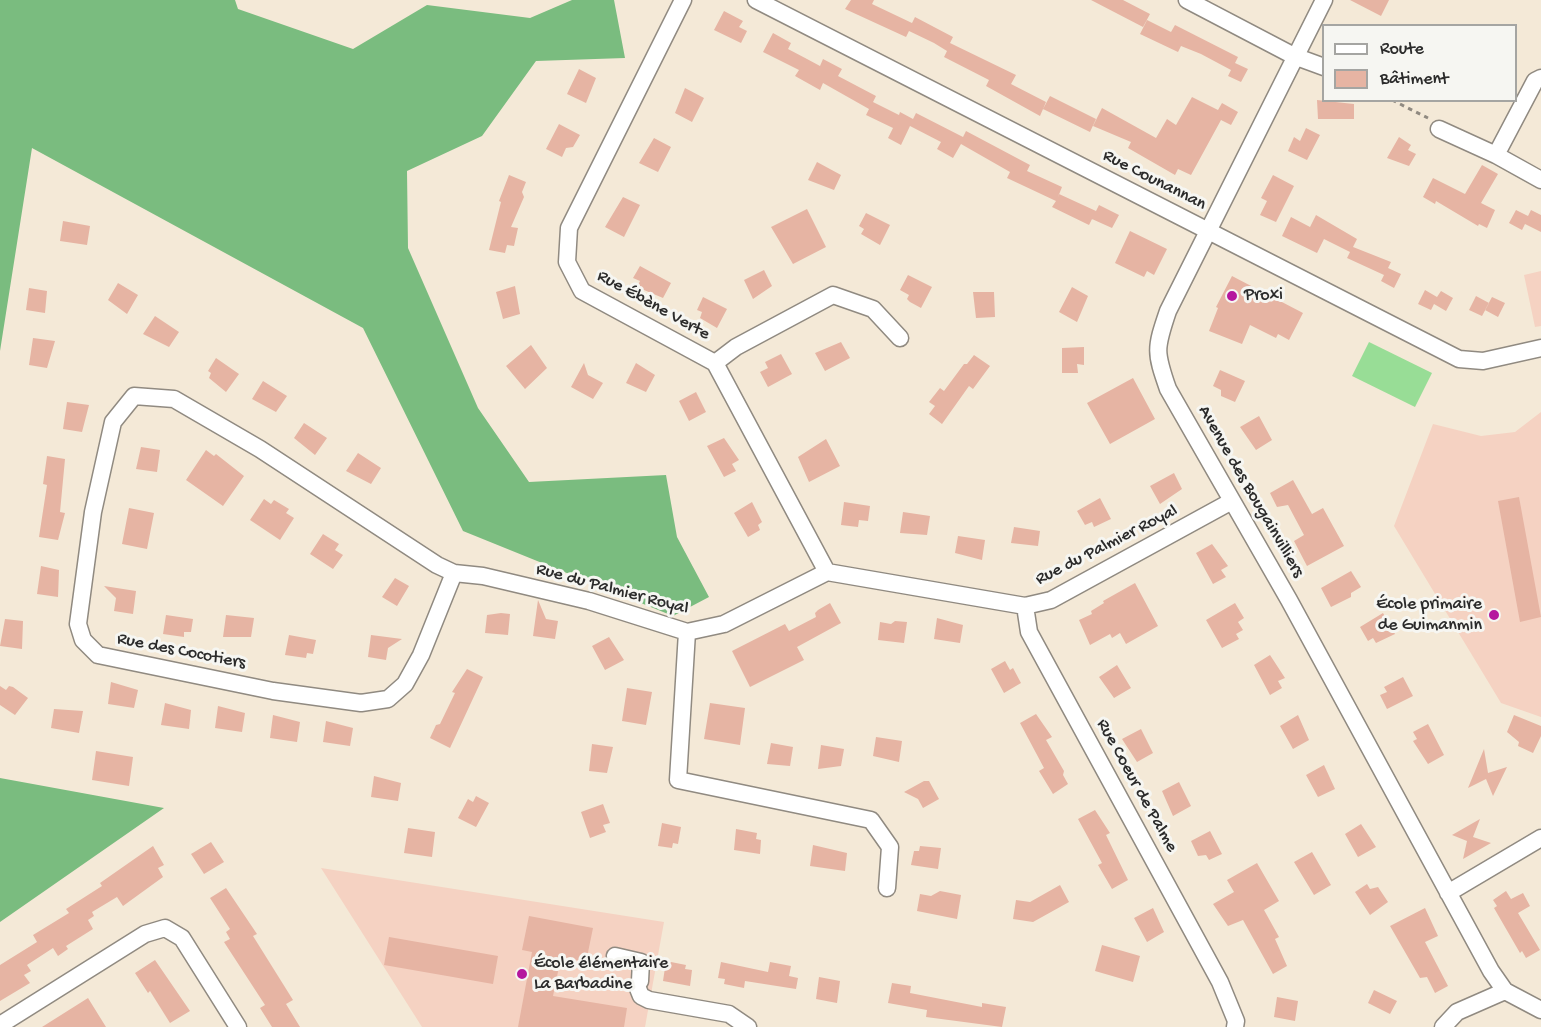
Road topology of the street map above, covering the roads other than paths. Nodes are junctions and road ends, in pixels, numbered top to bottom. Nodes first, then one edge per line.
1 (683, 0) edge
2 (756, 0) edge
3 (1187, 0) edge
4 (1324, 0) edge
5 (1294, 56) junction
6 (1322, 67) edge
7 (1541, 78) edge
8 (1439, 129) road end
9 (1496, 155) junction
10 (1541, 180) edge
11 (1209, 230) junction
12 (900, 338) dead end
13 (1541, 348) edge
14 (716, 363) junction
15 (134, 396) joint
16 (1232, 501) junction
17 (827, 572) junction
18 (454, 573) junction
19 (1025, 606) junction
20 (687, 632) junction
21 (1541, 838) edge
22 (887, 888) dead end
23 (1448, 893) junction
24 (615, 956) dead end
25 (1505, 991) junction
26 (1541, 1010) edge
27 (12, 1023) edge
28 (238, 1027) edge
29 (748, 1027) edge
30 (1235, 1027) edge
31 (1443, 1027) edge

1 - 14 street, Rue Ébène Verte
2 - 11 street, Rue Counannan
3 - 5 street
4 - 5 street, Avenue des Bougainvilliers
5 - 6 street
5 - 11 street, Avenue des Bougainvilliers
7 - 9 street
8 - 9 street
9 - 10 street
11 - 13 street, Rue Counannan
11 - 16 street, Avenue des Bougainvilliers
12 - 14 street
14 - 17 street, Rue Ébène Verte
15 - 18 street, Rue du Palmier Royal
15 - 18 street, Rue des Cocotiers
16 - 19 street, Rue du Palmier Royal
16 - 23 street, Avenue des Bougainvilliers
17 - 19 street, Rue du Palmier Royal
17 - 20 street, Rue du Palmier Royal
18 - 20 street, Rue du Palmier Royal
19 - 30 street, Rue Coeur de Palme
20 - 22 street
21 - 23 street
23 - 25 street, Avenue des Bougainvilliers
24 - 29 street
25 - 26 street
25 - 31 street
27 - 28 street

